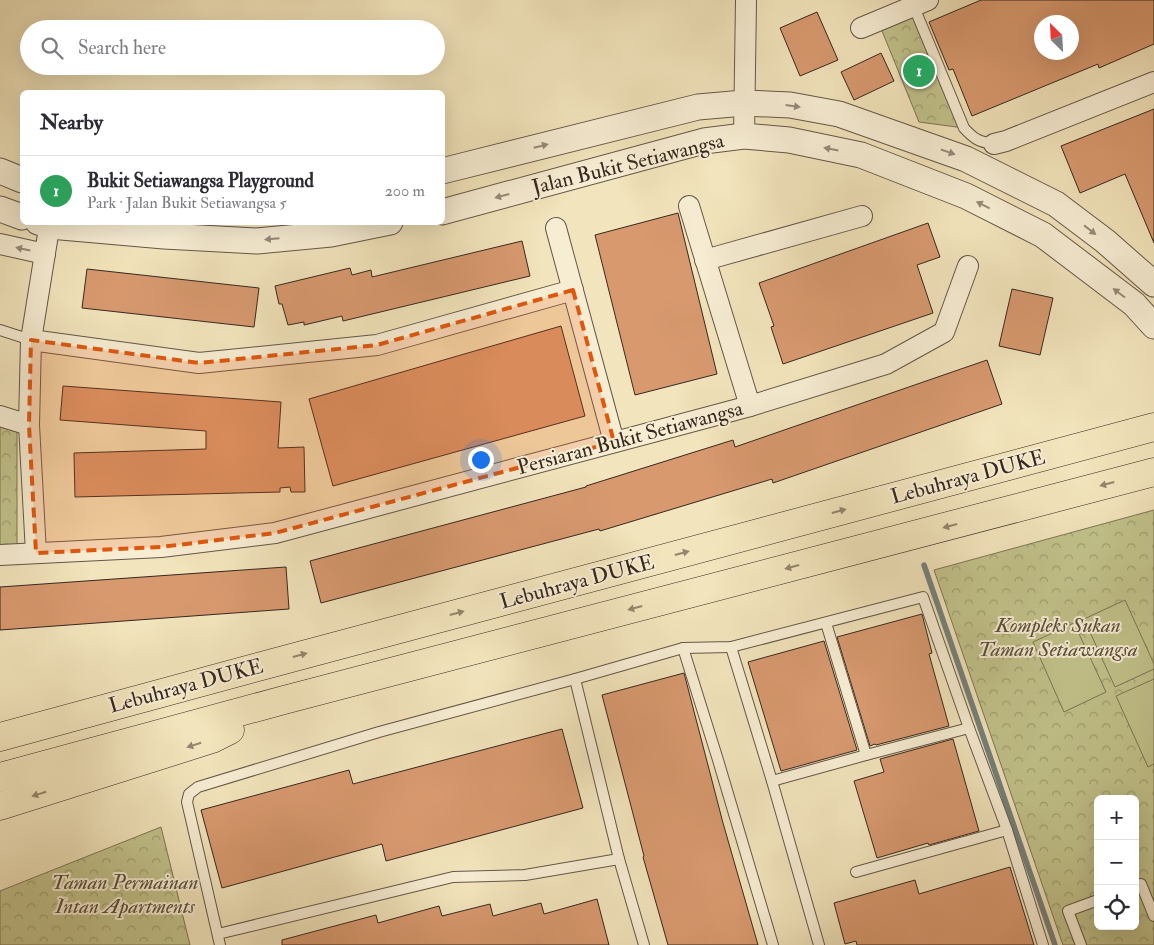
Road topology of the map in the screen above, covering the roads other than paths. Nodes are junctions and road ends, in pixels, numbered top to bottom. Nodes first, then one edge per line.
1 (746, 0) edge
2 (918, 2) edge
3 (861, 28) dead end
4 (1154, 82) edge
5 (744, 103) junction
6 (744, 136) junction
7 (994, 144) joint
8 (445, 170) edge
9 (0, 171) edge
10 (20, 179) edge
11 (689, 206) dead end
12 (0, 210) edge
13 (445, 211) edge
14 (20, 216) edge
15 (862, 216) dead end
16 (46, 225) edge
17 (56, 225) edge
18 (375, 225) edge
19 (556, 228) dead end
20 (0, 244) edge
21 (45, 254) junction
22 (705, 260) junction
23 (968, 266) dead end
24 (1154, 284) edge
25 (573, 290) junction
26 (1154, 326) edge
27 (0, 330) edge
28 (31, 340) junction
29 (750, 406) junction
30 (0, 416) edge
31 (29, 425) junction
32 (1154, 427) edge
33 (614, 442) junction
34 (1154, 472) edge
35 (36, 553) junction
36 (0, 555) edge
37 (826, 623) junction
38 (731, 647) junction
39 (683, 648) junction
40 (269, 664) junction
41 (575, 679) junction
42 (284, 700) junction
43 (0, 719) edge
44 (969, 728) junction
45 (0, 737) edge
46 (866, 755) junction
47 (0, 777) edge
48 (772, 781) junction
49 (0, 806) edge
50 (1007, 830) junction
51 (620, 859) junction
52 (856, 872) dead end
53 (1138, 885) edge
54 (1094, 901) edge
55 (1154, 916) edge
56 (218, 934) junction
57 (220, 945) edge
58 (644, 945) edge
59 (773, 945) edge
60 (819, 945) edge
61 (1043, 945) edge
62 (1081, 945) edge

1 - 5 street
2 - 3 street
2 - 7 lane
4 - 7 street
5 - 6 street
8 -> 5 street, Jalan Bukit Setiawangsa
5 -> 24 street, Jalan Bukit Setiawangsa
6 -> 13 street, Jalan Bukit Setiawangsa
26 -> 6 street, Jalan Bukit Setiawangsa
9 - 10 street
11 - 22 street
12 - 14 street
15 - 22 street
16 - 21 street
18 -> 17 street
19 - 25 street
21 -> 20 street
21 - 28 street
22 - 29 street
23 - 29 street, Persiaran Bukit Setiawangsa
25 - 28 street
25 - 33 street
27 - 28 lane
28 - 31 street
29 - 33 street, Persiaran Bukit Setiawangsa
30 - 31 street
31 - 35 street
40 -> 32 highway, Lebuhraya DUKE
33 - 35 street, Persiaran Bukit Setiawangsa
34 -> 42 highway, Lebuhraya DUKE
35 - 36 street, Persiaran Bukit Setiawangsa
37 - 38 lane
37 - 44 lane
37 - 46 lane
38 - 39 lane
38 - 48 lane
39 - 41 lane
39 - 59 lane
40 - 43 highway
40 - 45 highway, Lebuhraya DUKE
41 - 51 lane
41 - 56 lane
42 - 47 highway, Lebuhraya DUKE
42 -> 49 highway
44 - 46 lane
44 - 50 lane
46 - 48 lane
48 - 60 lane
50 - 52 lane
50 - 61 lane
51 - 56 lane
51 - 58 lane
53 - 55 lane
54 - 62 lane
56 - 57 lane

